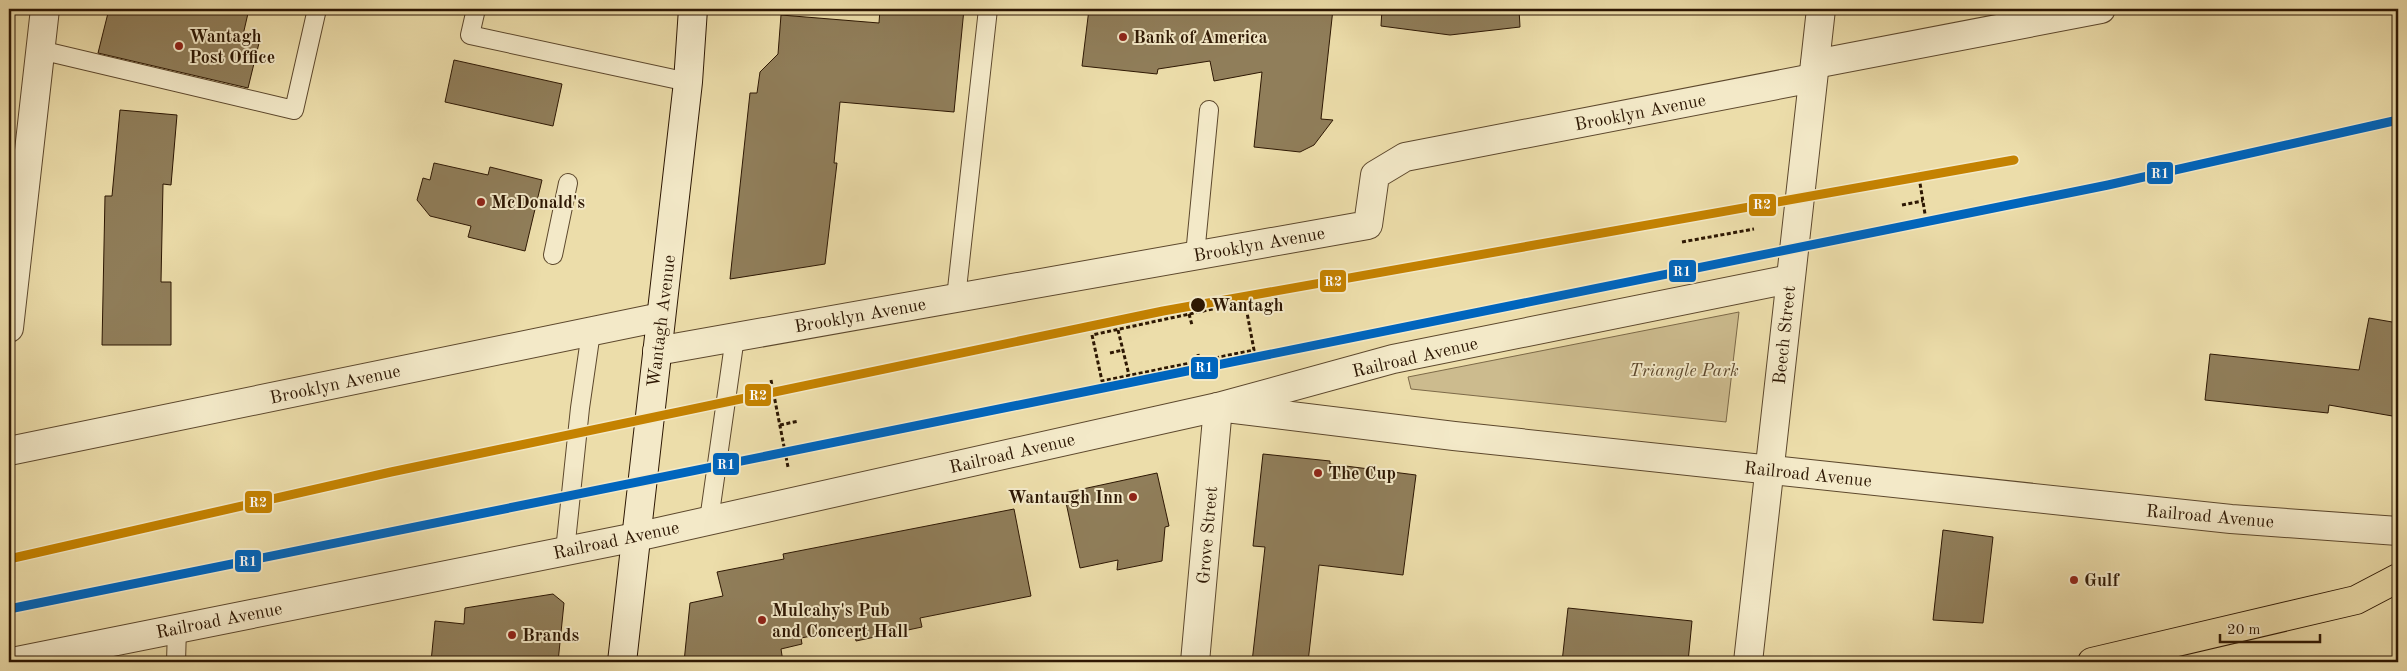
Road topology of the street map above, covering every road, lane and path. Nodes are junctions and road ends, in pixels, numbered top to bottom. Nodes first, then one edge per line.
1 (45, 9) edge
2 (317, 9) edge
3 (476, 9) edge
4 (693, 9) edge
5 (988, 9) edge
6 (1821, 9) edge
7 (2101, 9) edge
8 (40, 50) junction
9 (1814, 71) junction
10 (688, 82) junction
11 (1209, 110) dead end
12 (1918, 171) dead end
13 (568, 183) dead end
14 (1923, 201) junction
15 (1902, 205) dead end
16 (1925, 214) dead end
17 (1754, 229) dead end
18 (1682, 242) dead end
19 (553, 255) dead end
20 (1195, 255) junction
21 (1790, 279) junction
22 (956, 298) junction
23 (1189, 314) junction
24 (661, 317) junction
25 (1192, 324) dead end
26 (9, 328) edge
27 (1118, 330) junction
28 (591, 332) junction
29 (735, 337) junction
30 (657, 350) junction
31 (1123, 350) junction
32 (1110, 353) dead end
33 (1198, 354) dead end
34 (1199, 362) junction
35 (1129, 376) junction
36 (771, 380) dead end
37 (1218, 407) junction
38 (799, 421) dead end
39 (780, 425) junction
40 (9, 451) edge
41 (788, 467) dead end
42 (1769, 470) junction
43 (709, 520) junction
44 (2398, 532) edge
45 (636, 536) junction
46 (565, 551) junction
47 (2398, 578) edge
48 (177, 628) junction
49 (12, 662) edge
50 (176, 662) edge
51 (622, 662) edge
52 (1195, 662) edge
53 (1748, 662) edge
54 (2092, 662) edge

1 - 8 street
2 - 8 lane
3 - 10 lane
4 - 10 street, Wantagh Avenue
5 - 22 lane
6 - 9 street, Beech Street
7 - 9 street, Brooklyn Avenue
8 - 26 street
9 - 20 street, Brooklyn Avenue
9 - 21 street, Beech Street
10 - 24 street, Wantagh Avenue
11 - 20 lane
12 - 14 path
13 - 19 lane
14 - 15 path
14 - 16 path
17 - 18 path
20 - 22 street, Brooklyn Avenue
21 - 37 street, Railroad Avenue
21 - 42 street, Beech Street
22 - 29 street, Brooklyn Avenue
23 - 25 path
23 - 27 path
23 - 34 path
24 - 28 street, Brooklyn Avenue
24 - 30 street, Wantagh Avenue
27 - 31 path
27 - 35 path
28 - 40 street, Brooklyn Avenue
28 - 46 lane
29 - 30 street, Brooklyn Avenue
29 - 43 lane
30 - 45 street, Wantagh Avenue
31 - 32 path
31 - 35 path
33 - 34 path
34 - 35 path
36 - 39 path
37 - 42 street, Railroad Avenue
37 - 43 street, Railroad Avenue
37 - 52 street, Grove Street
38 - 39 path
39 - 41 path
42 - 44 street, Railroad Avenue
42 - 53 street, Beech Street
43 - 45 street, Railroad Avenue
45 - 46 street, Railroad Avenue
45 - 51 street, Wantagh Avenue
46 - 48 street, Railroad Avenue
47 - 54 highway
48 - 49 street, Railroad Avenue
48 - 50 lane

